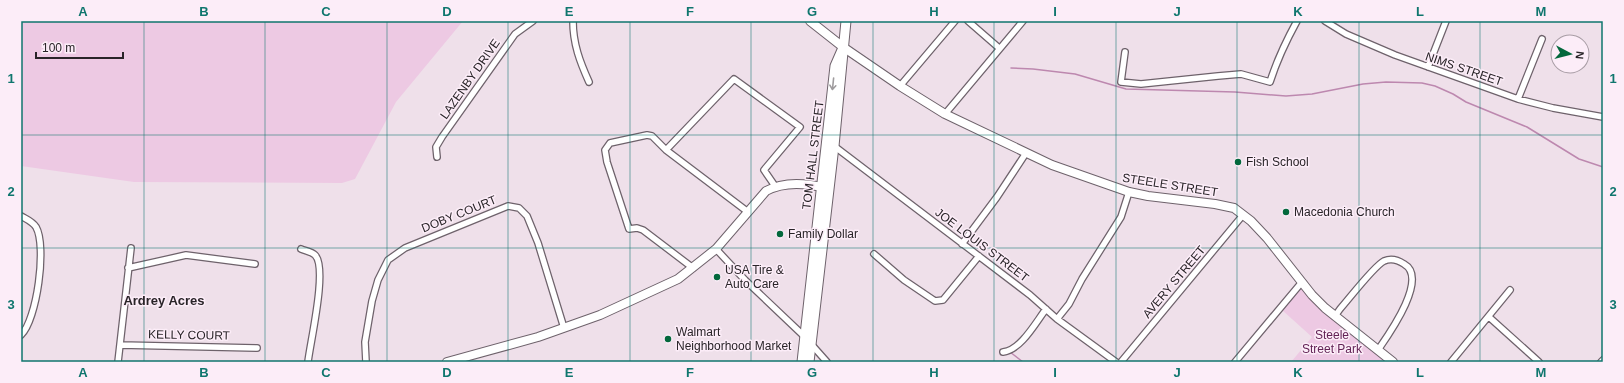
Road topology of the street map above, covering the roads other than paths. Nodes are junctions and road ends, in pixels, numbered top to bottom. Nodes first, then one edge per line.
1 (533, 21) edge
2 (573, 21) edge
3 (810, 21) edge
4 (846, 21) edge
5 (955, 21) edge
6 (968, 21) edge
7 (1023, 21) edge
8 (1297, 21) edge
9 (1325, 21) edge
10 (1446, 21) edge
11 (1542, 39) dead end
12 (843, 47) junction
13 (1000, 48) junction
14 (1125, 52) dead end
15 (1428, 67) junction
16 (589, 82) dead end
17 (900, 86) junction
18 (1518, 99) junction
19 (945, 114) junction
20 (1603, 117) edge
21 (834, 146) junction
22 (666, 150) junction
23 (1026, 153) junction
24 (437, 157) dead end
25 (775, 186) junction
26 (825, 188) junction
27 (1129, 192) junction
28 (748, 212) junction
29 (1243, 215) junction
30 (21, 216) edge
31 (962, 244) junction
32 (131, 248) dead end
33 (301, 249) dead end
34 (716, 250) junction
35 (874, 254) dead end
36 (980, 256) junction
37 (255, 264) dead end
38 (128, 268) junction
39 (694, 268) junction
40 (1302, 282) junction
41 (1510, 290) dead end
42 (1046, 309) junction
43 (1335, 316) junction
44 (1488, 317) junction
45 (1057, 319) junction
46 (564, 328) junction
47 (21, 335) edge
48 (808, 341) junction
49 (120, 345) junction
50 (257, 348) dead end
51 (1378, 350) junction
52 (1003, 352) dead end
53 (118, 362) edge
54 (308, 362) edge
55 (366, 362) edge
56 (447, 362) edge
57 (802, 362) edge
58 (809, 362) edge
59 (827, 362) edge
60 (1116, 362) edge
61 (1121, 362) edge
62 (1235, 362) edge
63 (1394, 362) edge
64 (1451, 362) edge
65 (1539, 362) edge

1 - 24 street, LAZENBY DRIVE
2 - 16 street
3 - 12 street, STEELE STREET
4 - 12 main road, TOM HALL STREET
5 - 17 street
6 - 13 street
7 - 13 street
8 - 14 street
9 - 15 street, NIMS STREET
10 - 15 street
11 - 18 street
12 - 17 street, STEELE STREET
12 - 21 main road, TOM HALL STREET
12 -> 26 main road, TOM HALL STREET
13 - 19 street
15 - 18 street, NIMS STREET
17 - 19 street, STEELE STREET
18 - 20 street, NIMS STREET
19 - 23 street, STEELE STREET
21 - 26 main road, TOM HALL STREET
21 - 31 street, JOE LOUIS STREET
22 - 25 street
22 - 28 street
22 - 39 street
23 - 27 street, STEELE STREET
23 - 31 street
25 - 26 street
25 - 28 street
26 - 48 main road, TOM HALL STREET
27 - 29 street, STEELE STREET
27 - 45 street
28 - 34 street
29 - 40 street, STEELE STREET
29 - 61 street, AVERY STREET
30 - 47 street
31 - 36 street, JOE LOUIS STREET
32 - 38 street
33 - 54 street
34 - 39 street
34 - 48 street
35 - 36 street
36 - 42 street, JOE LOUIS STREET
37 - 38 street
38 - 49 street
39 - 46 street
40 - 43 street, STEELE STREET
40 - 62 street
41 - 44 street
42 - 45 street, JOE LOUIS STREET
42 - 52 street
43 - 51 street, STEELE STREET
43 - 51 street
44 - 64 street
44 - 65 street
45 - 60 street, JOE LOUIS STREET
46 - 55 street, DOBY COURT
46 - 56 street
48 - 57 main road, TOM HALL STREET
48 - 58 main road, TOM HALL STREET
48 - 59 street
49 - 50 street, KELLY COURT
49 - 53 street
51 - 63 street, STEELE STREET

